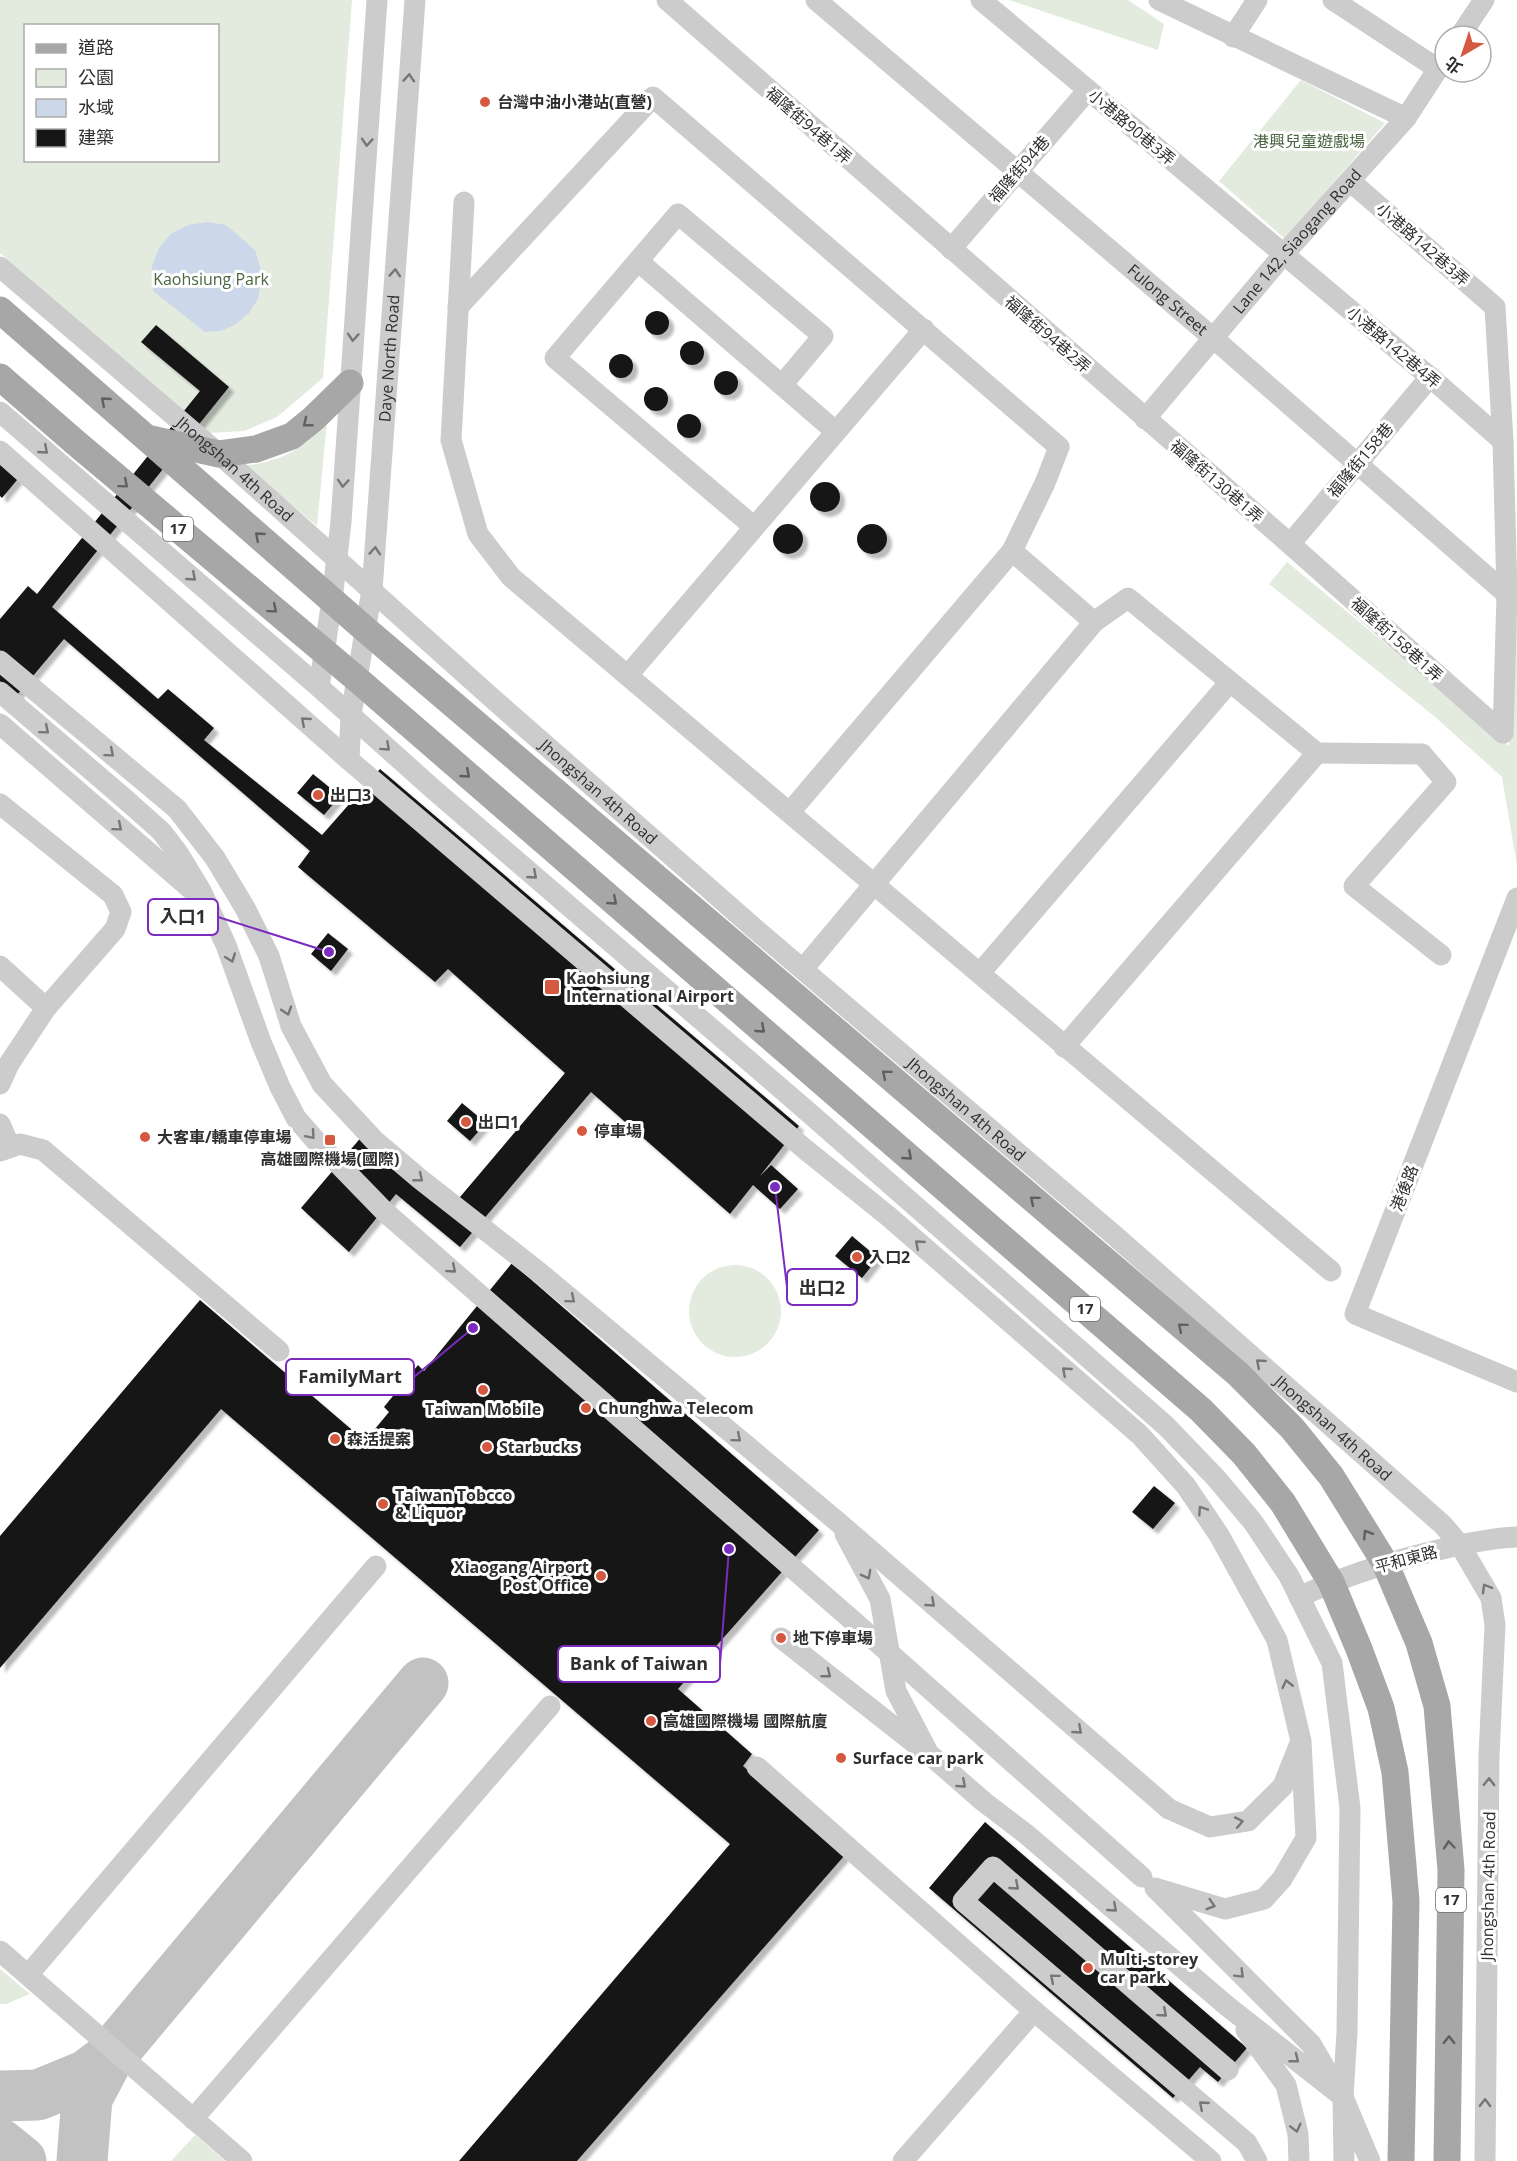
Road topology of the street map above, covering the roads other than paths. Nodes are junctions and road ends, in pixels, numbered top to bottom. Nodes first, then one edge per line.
1 (377, 0) edge
2 (415, 0) edge
3 (667, 0) edge
4 (816, 0) edge
5 (981, 0) edge
6 (1159, 0) edge
7 (1257, 0) edge
8 (1334, 0) edge
9 (1484, 0) edge
10 (1468, 24) edge
11 (1233, 37) junction
12 (1433, 59) edge
13 (1433, 78) edge
14 (1088, 90) junction
15 (1406, 118) junction
16 (1017, 171) junction
17 (1350, 181) junction
18 (464, 202) dead end
19 (951, 249) junction
20 (1283, 255) junction
21 (638, 261) junction
22 (0, 267) edge
23 (458, 307) junction
24 (0, 310) edge
25 (924, 329) junction
26 (1212, 337) junction
27 (0, 377) edge
28 (1430, 377) junction
29 (350, 383) junction
30 (782, 385) junction
31 (0, 411) edge
32 (1145, 419) junction
33 (835, 431) junction
34 (149, 439) junction
35 (1503, 441) junction
36 (0, 451) edge
37 (219, 454) junction
38 (1357, 465) junction
39 (753, 526) junction
40 (1290, 544) junction
41 (1012, 551) junction
42 (337, 559) junction
43 (372, 590) junction
44 (1512, 598) edge
45 (332, 600) junction
46 (1094, 622) junction
47 (366, 630) junction
48 (324, 652) junction
49 (0, 662) edge
50 (628, 675) junction
51 (358, 680) junction
52 (1229, 683) junction
53 (319, 687) junction
54 (0, 692) edge
55 (351, 715) junction
56 (0, 724) edge
57 (1317, 753) junction
58 (349, 760) junction
59 (0, 804) edge
60 (790, 812) junction
61 (874, 884) junction
62 (1517, 898) edge
63 (216, 911) dead end
64 (1441, 955) dead end
65 (0, 966) edge
66 (803, 969) junction
67 (980, 974) junction
68 (46, 1008) junction
69 (1064, 1047) junction
70 (0, 1084) edge
71 (0, 1124) edge
72 (5, 1149) edge
73 (1331, 1271) dead end
74 (279, 1351) dead end
75 (1517, 1382) edge
76 (839, 1523) junction
77 (1517, 1537) edge
78 (1460, 1545) junction
79 (1385, 1563) junction
80 (376, 1566) dead end
81 (1331, 1582) junction
82 (1299, 1597) junction
83 (781, 1638) dead end
84 (550, 1706) dead end
85 (1301, 1741) junction
86 (929, 1754) junction
87 (757, 1767) dead end
88 (1148, 1882) junction
89 (0, 1951) edge
90 (28, 1975) junction
91 (1227, 2006) junction
92 (1034, 2011) junction
93 (1228, 2070) dead end
94 (1343, 2097) junction
95 (194, 2119) junction
96 (1252, 2152) edge
97 (242, 2161) edge
98 (903, 2161) edge
99 (1211, 2161) edge
100 (1299, 2161) edge
101 (1344, 2161) edge
102 (1370, 2161) edge
103 (1401, 2161) edge
104 (1448, 2161) edge
105 (1485, 2161) edge

1 -> 29 street
43 -> 2 street, Daye North Road
3 - 19 street, 福隆街94巷1弄
4 - 16 street, Fulong Street
5 - 14 street, 小港路90巷3弄
6 - 11 street
7 - 11 street
8 - 12 street
9 - 10 street
11 - 15 street
13 - 15 street, Lane 142, Siaogang Road
14 - 16 street, 福隆街94巷
14 - 20 street, 小港路90巷3弄
15 - 17 street, Lane 142, Siaogang Road
16 - 19 street, 福隆街94巷
16 - 26 street, Fulong Street
17 - 20 street, Lane 142, Siaogang Road
17 - 35 street, 小港路142巷3弄
18 - 23 street
19 - 32 street, 福隆街94巷2弄
20 - 26 street, Lane 142, Siaogang Road
20 - 28 street, 小港路142巷4弄
21 - 30 street
21 - 30 street
21 - 39 street
22 - 37 street, Jhongshan 4th Road
23 - 25 street
23 - 50 street
34 -> 24 main road, Jhongshan 4th Road / 17
25 - 33 street
25 - 41 street
26 - 32 street, Lane 142, Siaogang Road
26 - 38 street, Fulong Street
27 -> 48 main road, 17
28 - 35 street, 小港路142巷4弄
28 - 38 street, 福隆街158巷
29 -> 37 main road
29 -> 42 street
30 - 33 street
31 -> 53 street
32 - 40 street, 福隆街130巷1弄
33 - 39 street
34 - 37 main road
45 -> 34 main road, Jhongshan 4th Road / 17
35 - 44 street
58 -> 36 street
37 - 42 street, Jhongshan 4th Road
38 - 40 street, 福隆街158巷
38 - 44 street, Fulong Street
39 - 50 street
40 - 44 street, 福隆街158巷1弄
41 - 46 street
41 - 60 street
42 - 43 street, Jhongshan 4th Road
42 - 45 street
43 - 47 street, Daye North Road
43 - 66 street, Jhongshan 4th Road
45 - 47 main road, Jhongshan 4th Road / 17
45 - 48 street
46 - 52 street
46 - 61 street
47 - 51 street, Daye North Road
79 -> 47 main road, Jhongshan 4th Road / 17
48 - 51 main road, 17
48 - 53 street
49 -> 76 street
50 - 60 street
51 - 55 street, Daye North Road
51 -> 81 main road, 17
52 - 57 street
52 - 67 street
53 - 55 street
54 -> 88 street, bridge
55 - 58 street, Daye North Road
55 -> 82 street
56 -> 63 street
57 - 64 street
57 - 69 street
85 -> 58 street
59 - 68 street
60 - 61 street
61 - 66 street
61 - 67 street
62 - 75 street, 港後路
65 - 68 street
78 -> 66 street, Jhongshan 4th Road
67 - 69 street
68 - 70 street
69 - 73 street
71 - 72 street
72 - 74 street
76 -> 85 street
76 -> 86 street
77 - 78 street, 平和東路
78 - 79 street, 平和東路
105 -> 78 street, Jhongshan 4th Road
79 - 81 street, 平和東路
104 -> 79 main road, Jhongshan 4th Road / 17
80 - 90 street
81 - 82 street, 平和東路
81 - 103 main road, 17
82 - 94 street
83 -> 86 street
84 - 95 street
88 -> 85 street
86 -> 91 street
87 - 92 street
88 -> 94 street
89 - 90 street
90 - 95 street
91 -> 94 street
91 -> 100 street
92 - 98 street
92 - 99 street
96 -> 93 street
94 - 101 street
94 - 102 street
95 - 97 street

